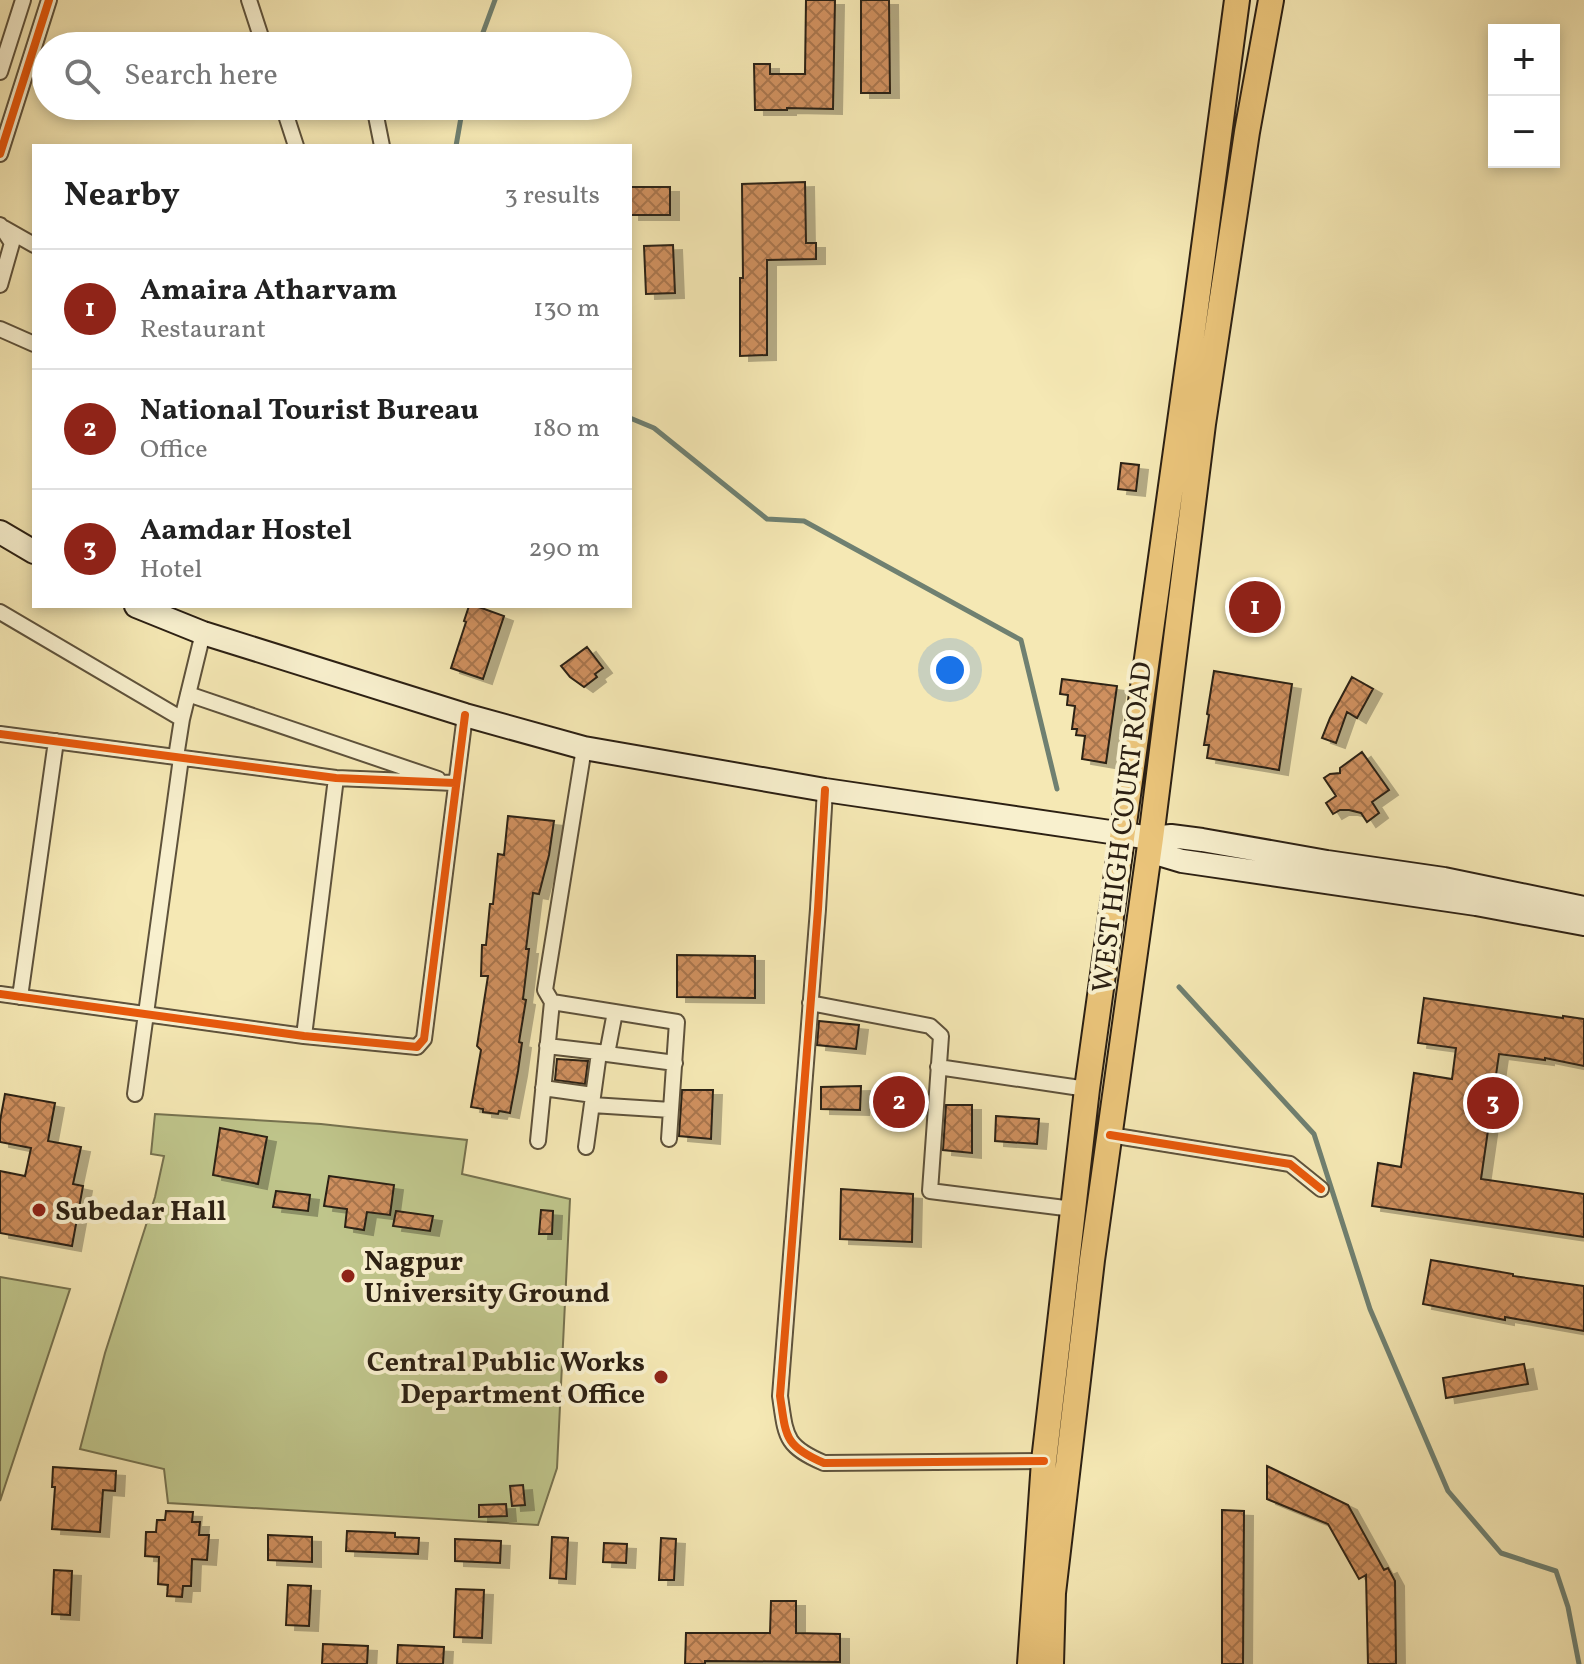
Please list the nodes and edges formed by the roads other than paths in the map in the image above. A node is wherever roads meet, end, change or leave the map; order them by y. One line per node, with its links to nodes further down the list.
1 (23, 0): 9 (street)
2 (49, 0): 6 (street)
3 (249, 0): 7 (street)
4 (1237, 0): 35 (main road, WEST HIGH COURT ROAD)
5 (1271, 0): 36 (main road, WEST HIGH COURT ROAD)
6 (39, 32)
7 (259, 32)
8 (32, 53): 14 (street)
9 (0, 72)
10 (288, 120): 12 (street)
11 (377, 120): 13 (street)
12 (295, 144)
13 (382, 144)
14 (0, 154)
15 (0, 225): 16 (street); 17 (street)
16 (32, 244)
17 (0, 285)
18 (0, 329): 19 (street)
19 (32, 343)
20 (0, 532): 21 (main road)
21 (32, 551)
22 (141, 608): 24 (main road)
23 (0, 612): 27 (street)
24 (203, 633): 25 (street); 26 (main road)
25 (188, 694): 27 (street); 33 (street)
26 (465, 715): 30 (main road); 33 (street)
27 (182, 719): 31 (street)
28 (0, 734): 29 (street)
29 (56, 741): 31 (street); 40 (street)
30 (584, 748): 34 (main road); 41 (street)
31 (178, 758): 32 (street); 44 (street)
32 (336, 778): 33 (street); 45 (street)
33 (450, 783): 45 (street)
34 (825, 790): 35 (main road); 42 (street)
35 (1122, 833): 36 (main road); 51 (main road, WEST HIGH COURT ROAD)
36 (1151, 838): 37 (main road); 38 (main road); 55 (main road, WEST HIGH COURT ROAD)
37 (1584, 908)
38 (1584, 924)
39 (0, 994): 40 (street)
40 (20, 997): 44 (street)
41 (552, 1002): 43 (street); 46 (street)
42 (810, 1003): 49 (street); 61 (street)
43 (615, 1012): 47 (street); 48 (street)
44 (147, 1014): 45 (street); 52 (street)
45 (304, 1036)
46 (547, 1046): 47 (street); 50 (street)
47 (603, 1053): 48 (street); 53 (street)
48 (675, 1063): 54 (street)
49 (938, 1067): 51 (street); 60 (street)
50 (543, 1088): 53 (street); 57 (street)
51 (1087, 1089): 60 (main road, WEST HIGH COURT ROAD)
52 (135, 1094)
53 (593, 1100): 54 (street); 58 (street)
54 (671, 1110): 56 (street)
55 (1110, 1135): 59 (street); 63 (main road, WEST HIGH COURT ROAD)
56 (669, 1139)
57 (538, 1141)
58 (586, 1147)
59 (1321, 1189)
60 (1073, 1209): 61 (main road, WEST HIGH COURT ROAD)
61 (1044, 1461): 62 (main road, WEST HIGH COURT ROAD)
62 (1030, 1664)
63 (1051, 1664)

